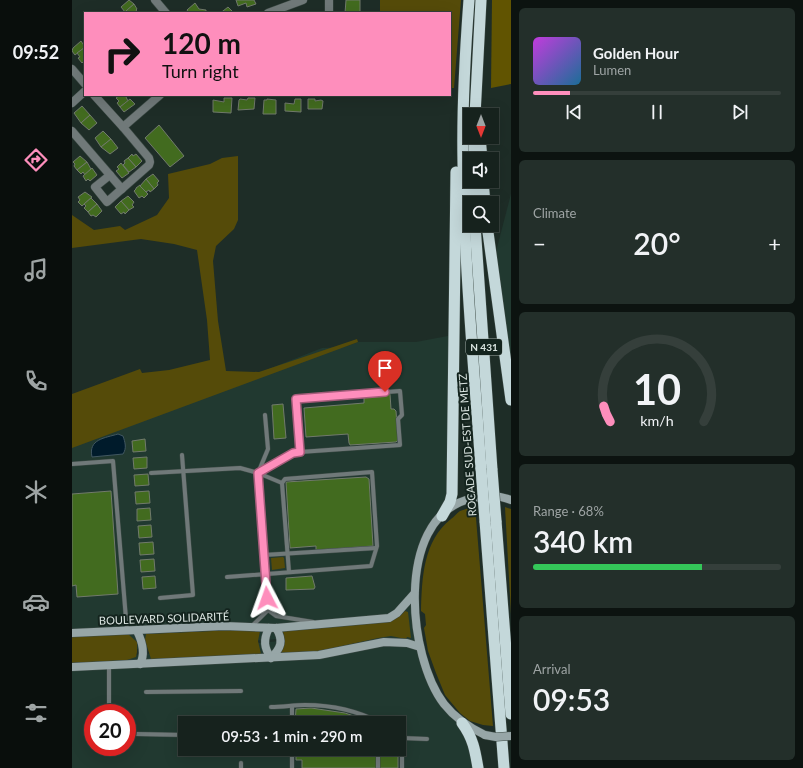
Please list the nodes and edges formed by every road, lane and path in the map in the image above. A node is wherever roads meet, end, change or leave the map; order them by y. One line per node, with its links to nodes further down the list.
1 (155, 0): 6 (street)
2 (303, 0): 7 (street)
3 (330, 0): 8 (street)
4 (469, 0): 9 (highway, ROCADE SUD-EST DE METZ / N 431)
5 (481, 0): 11 (highway)
6 (165, 12)
7 (271, 12)
8 (329, 12)
9 (464, 56): 30 (highway, ROCADE SUD-EST DE METZ / N 431); 36 (highway)
10 (72, 69): 12 (street)
11 (476, 73): 17 (highway); 18 (highway)
12 (84, 83)
13 (84, 92): 16 (street)
14 (95, 96): 19 (street)
15 (159, 96): 19 (street)
16 (72, 102)
17 (475, 108)
18 (478, 108)
19 (123, 127): 22 (street)
20 (72, 131): 21 (street)
21 (110, 175): 22 (street); 22 (street)
22 (122, 189)
23 (475, 232): 30 (highway, ROCADE SUD-EST DE METZ / N 431)
24 (488, 232): 25 (highway)
25 (511, 400)
26 (265, 415): 33 (lane)
27 (300, 452): 27 (lane); 33 (lane)
28 (182, 455): 31 (lane)
29 (72, 464): 50 (lane)
30 (487, 470): 37 (highway, ROCADE SUD-EST DE METZ / N 431, bridge)
31 (183, 471): 32 (lane); 33 (lane); 45 (lane)
32 (151, 473)
33 (258, 473): 34 (lane); 40 (lane)
34 (282, 483): 38 (lane); 39 (lane)
35 (511, 500): 36 (main road)
36 (442, 516): 44 (main road)
37 (491, 521): 63 (highway, ROCADE SUD-EST DE METZ / N 431); 81 (highway, ROCADE SUD-EST DE METZ / N 431)
38 (376, 548): 39 (lane); 41 (lane)
39 (287, 553): 40 (lane); 41 (lane)
40 (264, 555): 42 (lane)
41 (289, 572): 42 (lane)
42 (266, 574): 43 (lane); 46 (lane)
43 (227, 577)
44 (414, 594): 47 (main road, BOULEVARD SOLIDARITÉ); 53 (main road)
45 (160, 598)
46 (268, 610): 47 (lane); 48 (lane)
47 (326, 624): 49 (main road, BOULEVARD SOLIDARITÉ)
48 (251, 627): 49 (main road, BOULEVARD SOLIDARITÉ); 51 (main road, BOULEVARD SOLIDARITÉ)
49 (272, 628): 54 (main road); 54 (main road)
50 (127, 631): 51 (main road, BOULEVARD SOLIDARITÉ); 52 (main road, BOULEVARD SOLIDARITÉ)
51 (137, 631): 55 (main road)
52 (72, 633)
53 (420, 647): 54 (main road); 66 (main road)
54 (272, 658): 55 (main road)
55 (140, 664): 56 (main road)
56 (109, 666): 57 (main road); 60 (lane)
57 (72, 667)
58 (241, 691): 59 (lane)
59 (146, 692)
60 (109, 704)
61 (292, 706): 62 (lane); 64 (lane); 65 (lane)
62 (271, 707)
63 (511, 714)
64 (292, 716)
65 (362, 716)
66 (462, 723): 69 (main road, bridge); 80 (highway)
67 (136, 734): 68 (lane)
68 (178, 735)
69 (511, 736)
70 (406, 738): 71 (lane)
71 (427, 738)
72 (292, 756): 77 (lane)
73 (378, 756): 78 (lane)
74 (402, 756): 79 (lane)
75 (241, 763): 76 (lane)
76 (241, 768)
77 (292, 768)
78 (378, 768)
79 (402, 768)
80 (478, 768)
81 (504, 768)

